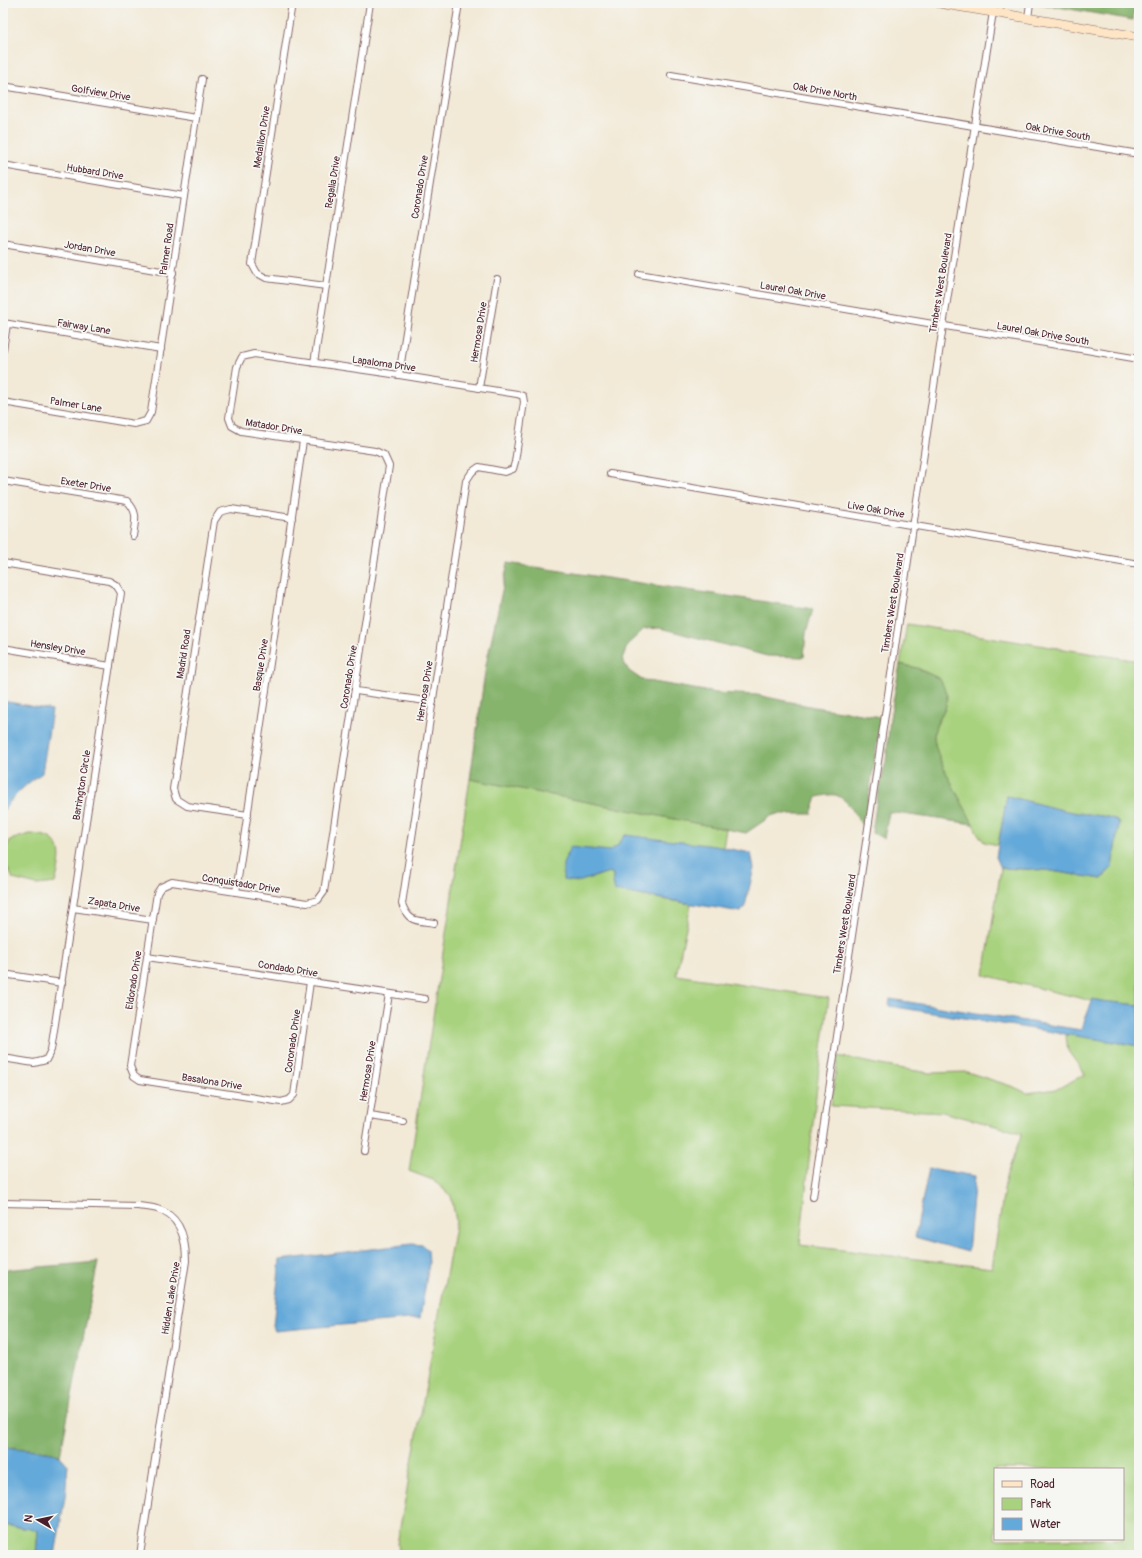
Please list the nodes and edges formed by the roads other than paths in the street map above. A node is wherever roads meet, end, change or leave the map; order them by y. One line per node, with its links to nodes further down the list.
1 (292, 3): 21 (street, Medallion Drive)
2 (370, 3): 21 (street, Regalia Drive)
3 (458, 3): 29 (street, Coronado Drive)
4 (939, 3): 6 (main road)
5 (1030, 3): 7 (street)
6 (993, 12): 7 (main road); 13 (street, Timbers West Boulevard)
7 (1028, 18): 8 (main road)
8 (1139, 37)
9 (672, 75): 13 (street, Oak Drive North)
10 (202, 79): 12 (street, Palmer Road)
11 (3, 86): 12 (street, Golfview Drive)
12 (196, 118): 16 (street, Palmer Road)
13 (974, 126): 14 (street, Oak Drive South); 23 (street, Timbers West Boulevard)
14 (1139, 154)
15 (3, 166): 16 (street, Hubbard Drive)
16 (184, 196): 18 (street, Palmer Road)
17 (3, 244): 18 (street, Jordan Drive)
18 (173, 273): 24 (street, Palmer Road)
19 (639, 274): 23 (street, Laurel Oak Drive)
20 (497, 279): 30 (street, Hermosa Drive)
21 (326, 286): 28 (street, Regalia Drive)
22 (5, 323): 24 (street, Fairway Lane); 25 (street)
23 (943, 326): 27 (street, Laurel Oak Drive South); 39 (street, Timbers West Boulevard)
24 (161, 349): 32 (street, Palmer Road)
25 (3, 350)
26 (242, 357): 28 (street, Lapaloma Drive); 33 (street, Matador Drive)
27 (1139, 359)
28 (314, 363): 29 (street, Lapaloma Drive)
29 (399, 375): 30 (street, Lapaloma Drive)
30 (480, 388): 35 (street, Lapaloma Drive)
31 (3, 402): 32 (street, Palmer Lane)
32 (146, 421)
33 (303, 441): 34 (street, Matador Drive); 38 (street, Basque Drive)
34 (384, 455): 45 (street, Coronado Drive)
35 (472, 472): 46 (street, Hermosa Drive)
36 (610, 474): 39 (street, Live Oak Drive)
37 (3, 481): 40 (street, Exeter Drive)
38 (292, 518): 47 (street, Basque Drive); 47 (street, Madrid Road)
39 (914, 526): 42 (street, Live Oak Drive); 66 (street, Timbers West Boulevard)
40 (133, 536)
41 (3, 563): 44 (street, Barrington Circle)
42 (1139, 564)
43 (3, 648): 44 (street, Hensley Drive)
44 (110, 666): 51 (street, Barrington Circle)
45 (356, 691): 46 (street); 50 (street, Coronado Drive)
46 (433, 702): 53 (street, Hermosa Drive)
47 (248, 815): 49 (street, Basque Drive)
48 (161, 887): 49 (street, Conquistador Drive); 52 (street, Eldorado Drive)
49 (236, 892): 50 (street, Conquistador Drive)
50 (318, 900)
51 (73, 908): 52 (street, Zapata Drive); 57 (street, Barrington Circle)
52 (153, 920): 54 (street, Eldorado Drive)
53 (434, 923)
54 (147, 957): 56 (street, Condado Drive); 61 (street, Eldorado Drive)
55 (3, 974): 57 (street)
56 (310, 982): 58 (street, Condado Drive); 62 (street, Coronado Drive)
57 (62, 983): 60 (street, Barrington Circle)
58 (389, 994): 59 (street, Condado Drive); 63 (street, Hermosa Drive)
59 (426, 999)
60 (3, 1058)
61 (134, 1076): 62 (street, Basalona Drive)
62 (289, 1100)
63 (370, 1116): 64 (street); 65 (street, Hermosa Drive)
64 (403, 1120)
65 (364, 1151)
66 (813, 1197)
67 (3, 1203): 68 (street, Hidden Lake Drive)
68 (140, 1555)

